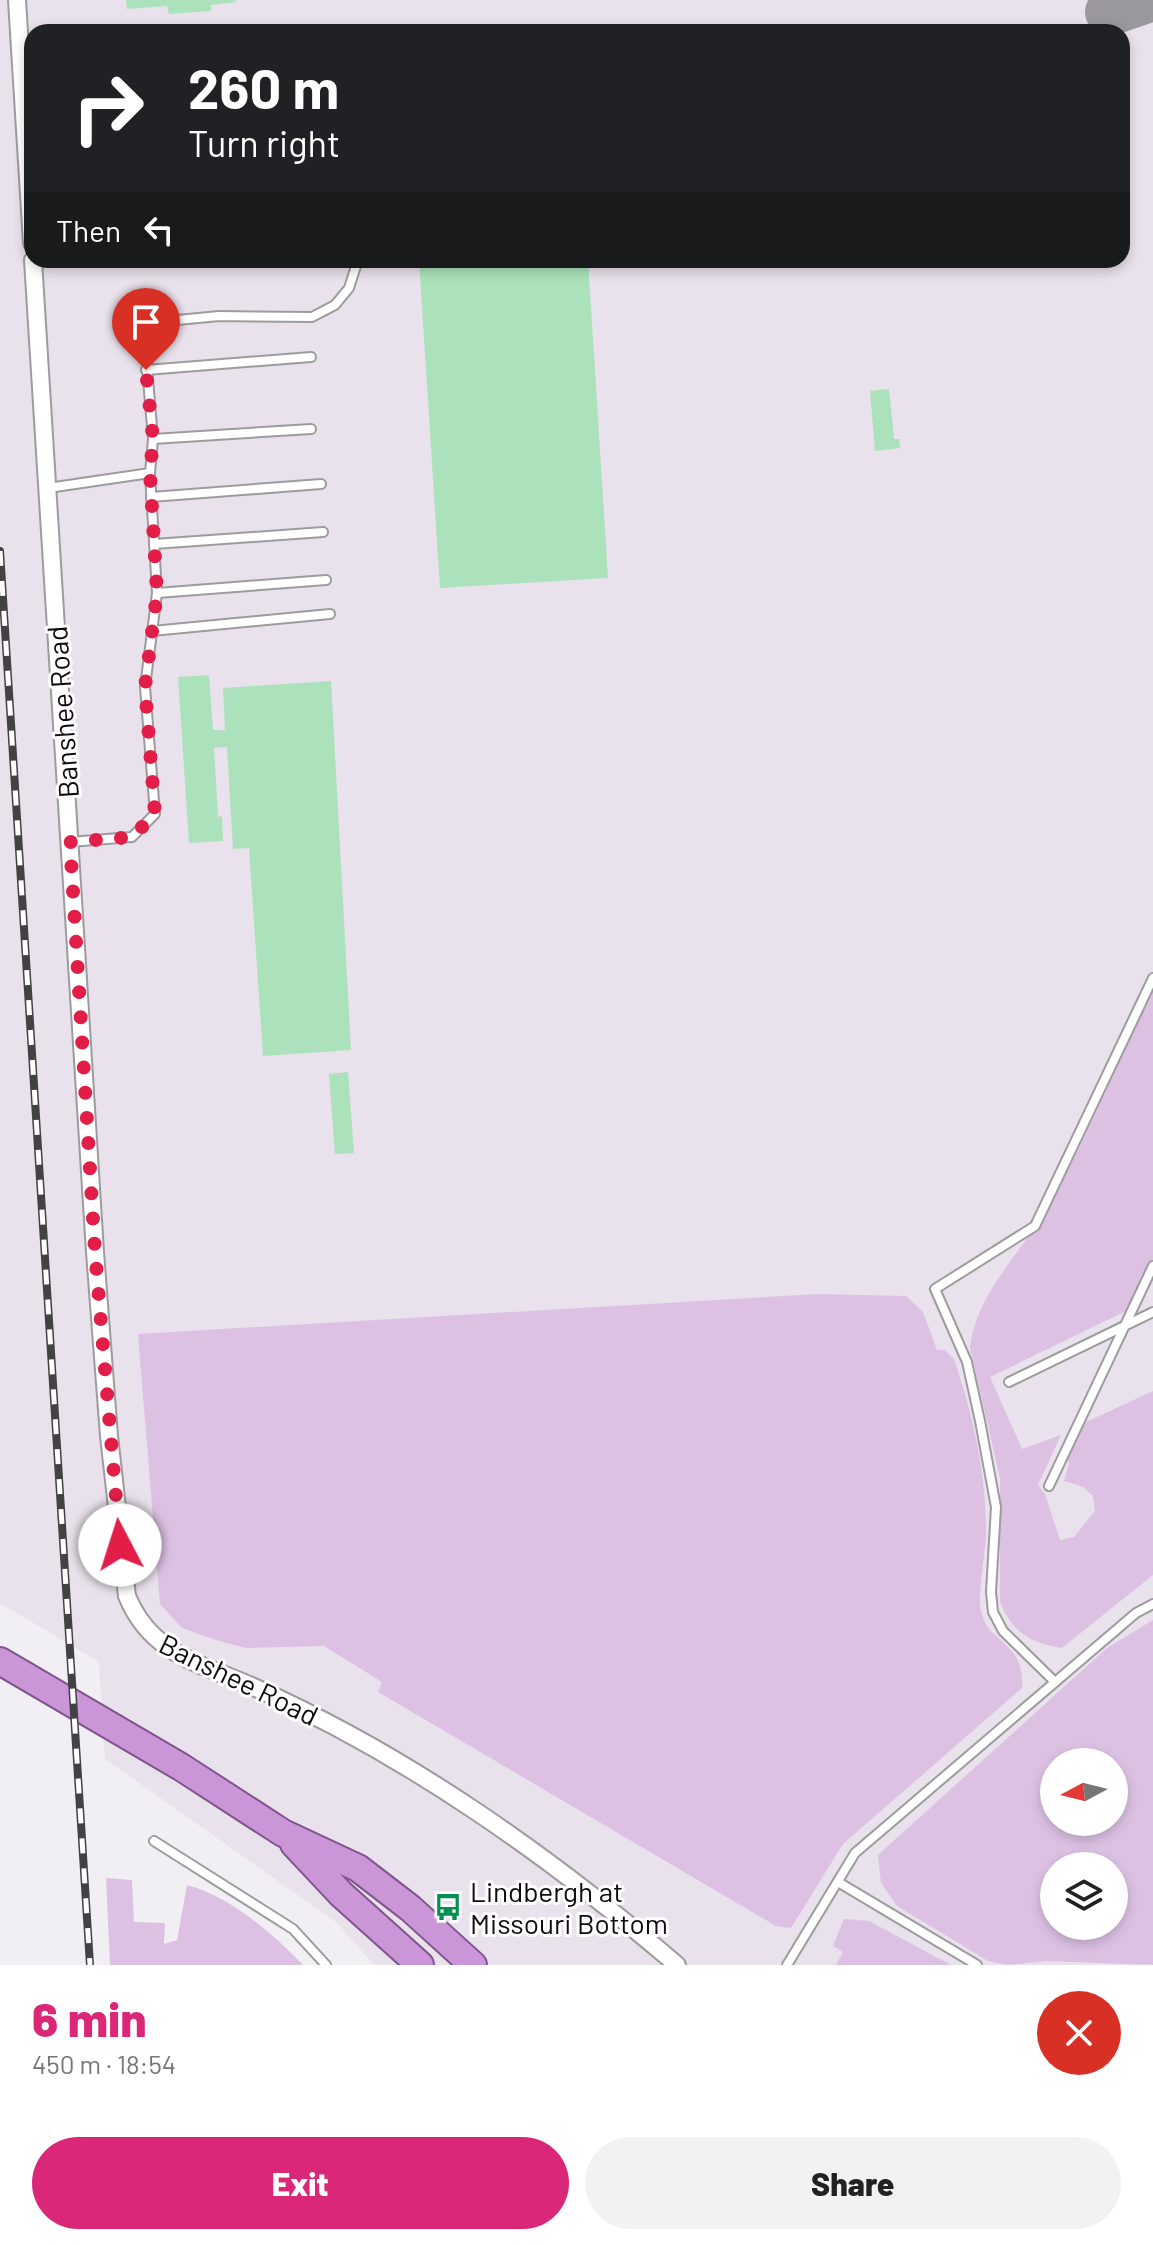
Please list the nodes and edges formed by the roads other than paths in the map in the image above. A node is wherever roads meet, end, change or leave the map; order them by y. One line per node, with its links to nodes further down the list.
1 (17, 0): 2 (street)
2 (24, 113)
3 (33, 268): 11 (street, Banshee Road)
4 (355, 268): 6 (lane)
5 (311, 357): 6 (lane)
6 (146, 370): 8 (lane)
7 (311, 429): 8 (lane)
8 (153, 439): 9 (lane)
9 (150, 473): 11 (lane); 12 (lane)
10 (321, 484): 12 (lane)
11 (47, 488): 19 (street, Banshee Road)
12 (151, 497): 14 (lane)
13 (323, 532): 14 (lane)
14 (154, 544): 16 (lane)
15 (326, 580): 16 (lane)
16 (157, 593): 18 (lane)
17 (330, 614): 18 (lane)
18 (152, 631): 19 (lane)
19 (70, 842): 35 (street, Banshee Road)
20 (1153, 978): 28 (lane)
21 (1153, 1266): 23 (lane)
22 (1153, 1312): 23 (lane)
23 (1125, 1325): 24 (lane); 25 (lane)
24 (1009, 1382)
25 (1049, 1486)
26 (1153, 1604): 28 (lane)
27 (0, 1661): 29 (highway)
28 (1055, 1682): 31 (lane)
29 (283, 1833): 33 (highway); 34 (highway)
30 (154, 1841): 32 (lane)
31 (838, 1882): 36 (lane); 37 (lane)
32 (326, 1965)
33 (420, 1965)
34 (473, 1965)
35 (677, 1965)
36 (787, 1965)
37 (977, 1965)

